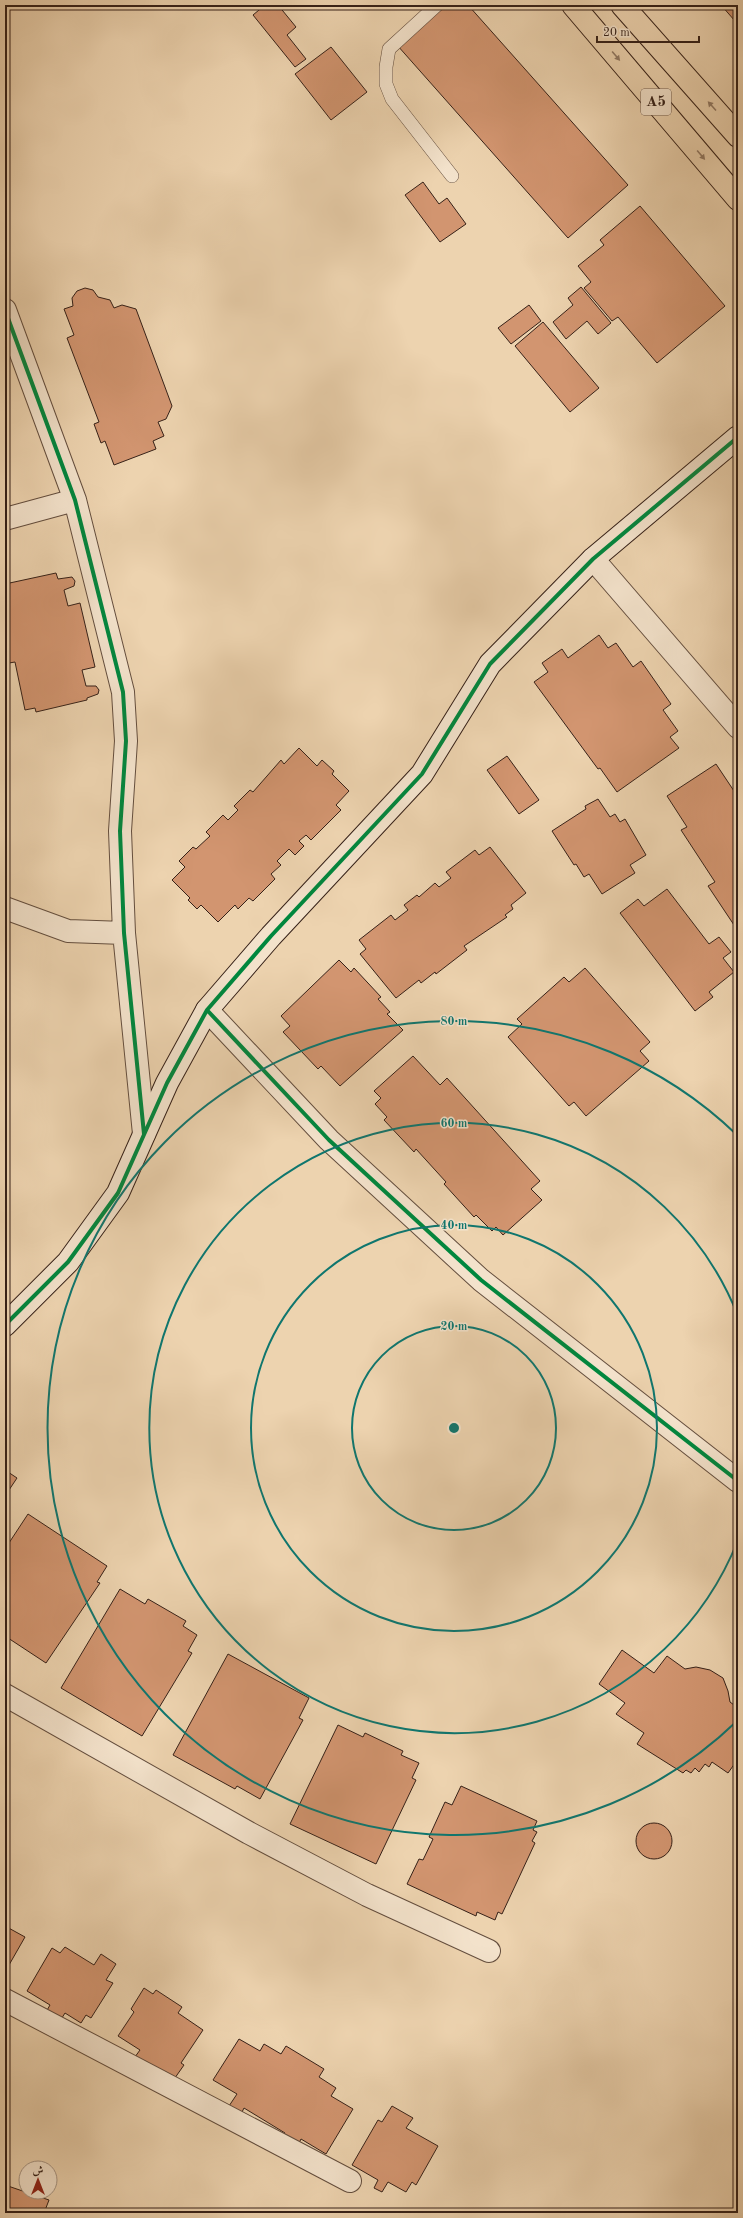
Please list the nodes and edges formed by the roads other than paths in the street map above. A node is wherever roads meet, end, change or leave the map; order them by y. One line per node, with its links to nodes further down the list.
1 (436, 5): 5 (lane)
2 (573, 5): 6 (highway, A5, one-way to 6)
3 (622, 5): 4 (highway, A5, one-way to 3)
4 (738, 136)
5 (452, 176)
6 (738, 199)
7 (5, 310): 9 (street)
8 (738, 437): 11 (street)
9 (75, 500): 10 (street); 14 (street)
10 (5, 519)
11 (593, 559): 12 (street); 15 (street)
12 (738, 727)
13 (5, 908): 14 (street)
14 (124, 933): 16 (street)
15 (207, 1010): 16 (street); 18 (street)
16 (144, 1134): 17 (street)
17 (5, 1324)
18 (738, 1481)
19 (5, 1695): 20 (street)
20 (489, 1951)
21 (5, 2000): 22 (street)
22 (350, 2181)

